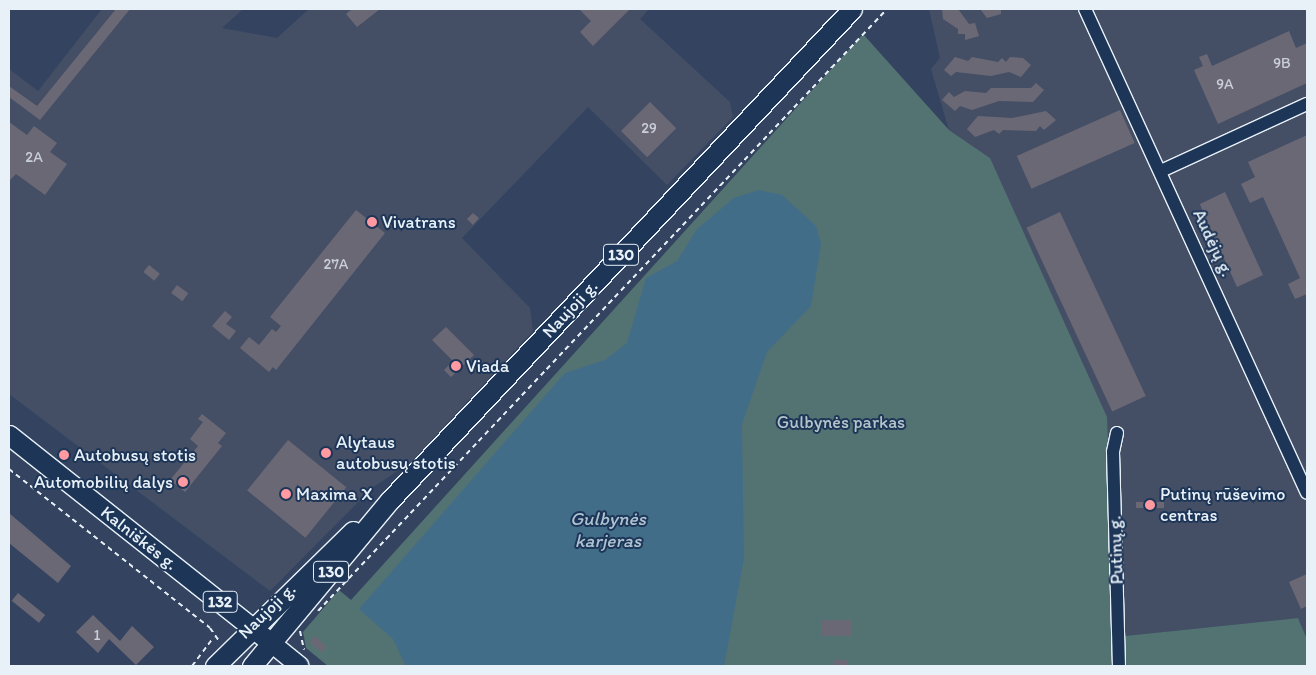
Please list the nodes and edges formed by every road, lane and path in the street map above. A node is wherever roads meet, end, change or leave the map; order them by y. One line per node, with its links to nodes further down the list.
1 (852, 9): 10 (main road, Naujoji g. / 130)
2 (887, 9): 11 (path)
3 (1085, 9): 5 (street, Audėjų g.)
4 (1307, 104): 5 (street)
5 (1161, 171): 9 (street, Audėjų g.)
6 (1117, 433): 20 (street, Putinų g.)
7 (9, 434): 13 (main road, Kalniškės g. / 132)
8 (9, 469): 15 (path)
9 (1307, 493)
10 (390, 500): 13 (main road, Naujoji g.); 14 (main road, Naujoji g. / 130)
11 (312, 617)
12 (306, 624): 16 (path)
13 (251, 627): 14 (main road, Kalniškės g. / 132); 15 (main road, Naujoji g.)
14 (270, 642): 16 (main road); 19 (main road, Naujoji g. / 130)
15 (221, 643): 17 (path); 18 (main road, Naujoji g.)
16 (298, 664)
17 (192, 666)
18 (215, 666)
19 (252, 666)
20 (1119, 666)

